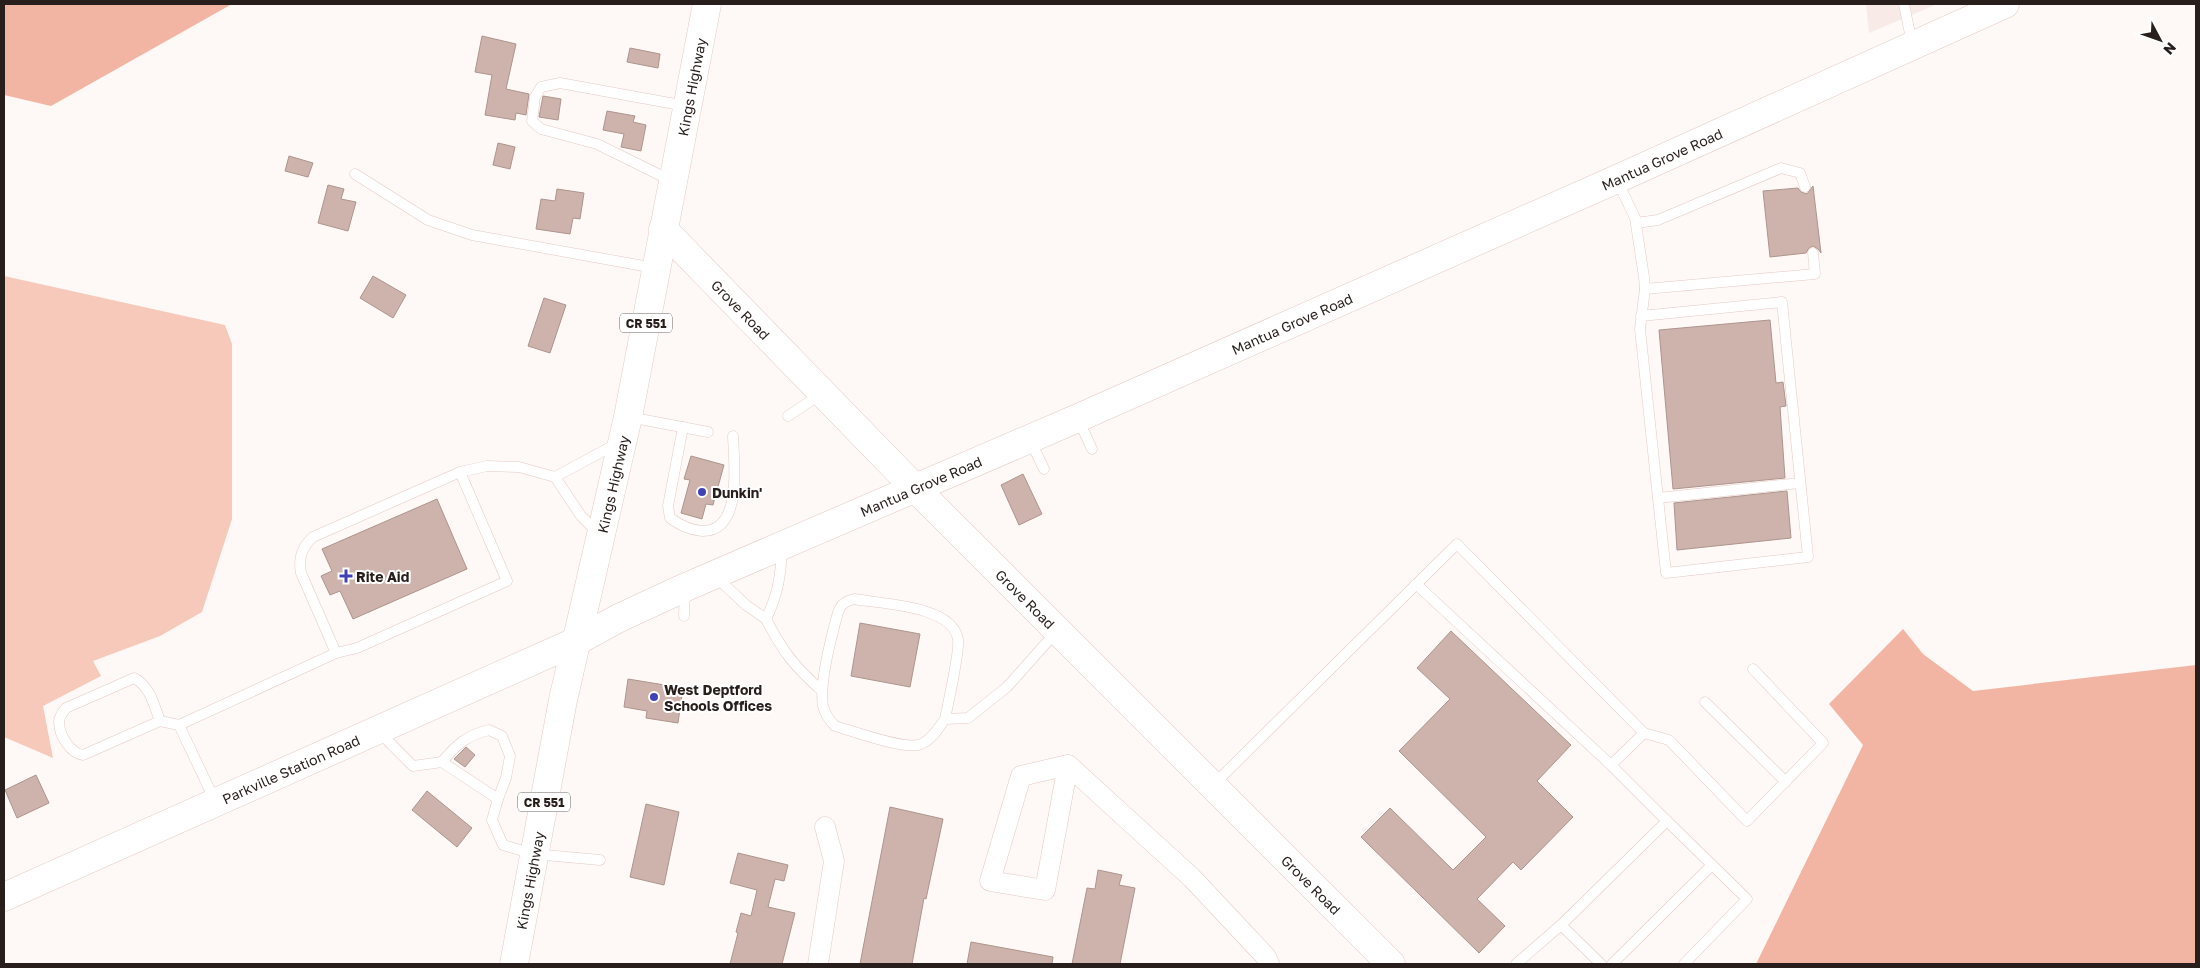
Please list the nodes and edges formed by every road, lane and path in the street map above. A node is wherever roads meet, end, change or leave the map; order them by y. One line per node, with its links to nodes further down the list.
1 (707, 4): 5 (main road, Kings Highway / CR 551)
2 (1904, 4): 4 (lane)
3 (2005, 4): 4 (main road, Mantua Grove Road)
4 (1912, 46): 7 (main road, Mantua Grove Road)
5 (687, 106): 8 (main road, Kings Highway / CR 551); 8 (lane)
6 (355, 174): 13 (lane)
7 (1617, 180): 10 (lane); 18 (main road, Mantua Grove Road)
8 (673, 182): 11 (main road, Kings Highway / CR 551)
9 (1805, 187): 10 (lane)
10 (1636, 223): 14 (lane)
11 (664, 229): 13 (main road, Kings Highway / CR 551); 16 (main road, Grove Road)
12 (1813, 253): 14 (lane)
13 (656, 269): 20 (main road, Kings Highway / CR 551)
14 (1645, 289): 15 (lane)
15 (1641, 316): 28 (lane); 30 (lane)
16 (823, 392): 17 (lane); 29 (main road, Grove Road)
17 (788, 416)
18 (1078, 418): 23 (main road, Mantua Grove Road); 24 (lane)
19 (683, 427): 20 (lane); 21 (lane); 22 (lane)
20 (626, 428): 27 (lane); 31 (main road, Kings Highway / CR 551)
21 (708, 432)
22 (733, 436)
23 (1029, 438): 25 (lane); 29 (main road, Mantua Grove Road)
24 (1092, 449)
25 (1044, 469)
26 (460, 472): 27 (lane); 40 (lane); 40 (lane)
27 (555, 477): 31 (lane)
28 (1800, 483): 30 (lane); 30 (lane)
29 (915, 488): 32 (main road, Mantua Grove Road); 38 (main road, Grove Road)
30 (1658, 498)
31 (600, 536): 39 (main road, Kings Highway / CR 551)
32 (782, 546): 33 (main road, Mantua Grove Road); 37 (lane)
33 (714, 575): 35 (main road, Mantua Grove Road); 37 (lane)
34 (1416, 584): 48 (lane); 51 (lane); 53 (lane)
35 (686, 587): 36 (lane); 39 (main road, Mantua Grove Road)
36 (684, 616)
37 (766, 618): 42 (lane)
38 (1057, 631): 44 (lane); 53 (main road, Grove Road)
39 (577, 640): 47 (main road, Parkville Station Road); 58 (main road, Kings Highway / CR 551)
40 (336, 653): 46 (lane)
41 (1753, 669): 52 (lane)
42 (822, 691): 44 (lane); 44 (lane)
43 (1705, 702): 52 (lane)
44 (945, 719)
45 (160, 721): 45 (lane); 46 (lane)
46 (179, 725): 55 (lane)
47 (376, 729): 49 (lane); 55 (main road, Parkville Station Road)
48 (1644, 733): 51 (lane); 52 (lane)
49 (442, 762): 54 (lane); 54 (lane)
50 (1068, 765): 50 (street); 65 (street)
51 (1611, 765): 56 (lane)
52 (1786, 782)
53 (1212, 786): 66 (main road, Grove Road)
54 (498, 798): 58 (lane)
55 (215, 801): 61 (main road, Parkville Station Road)
56 (1667, 821): 60 (lane); 62 (lane)
57 (825, 827): 64 (street)
58 (534, 854): 59 (lane); 63 (main road, Kings Highway / CR 551)
59 (600, 860)
60 (1712, 865): 69 (lane); 70 (lane)
61 (4, 897)
62 (1561, 925): 67 (lane); 68 (lane)
63 (514, 964)
64 (818, 964)
65 (1269, 964)
66 (1391, 964)
67 (1516, 964)
68 (1601, 964)
69 (1612, 964)
70 (1684, 964)

